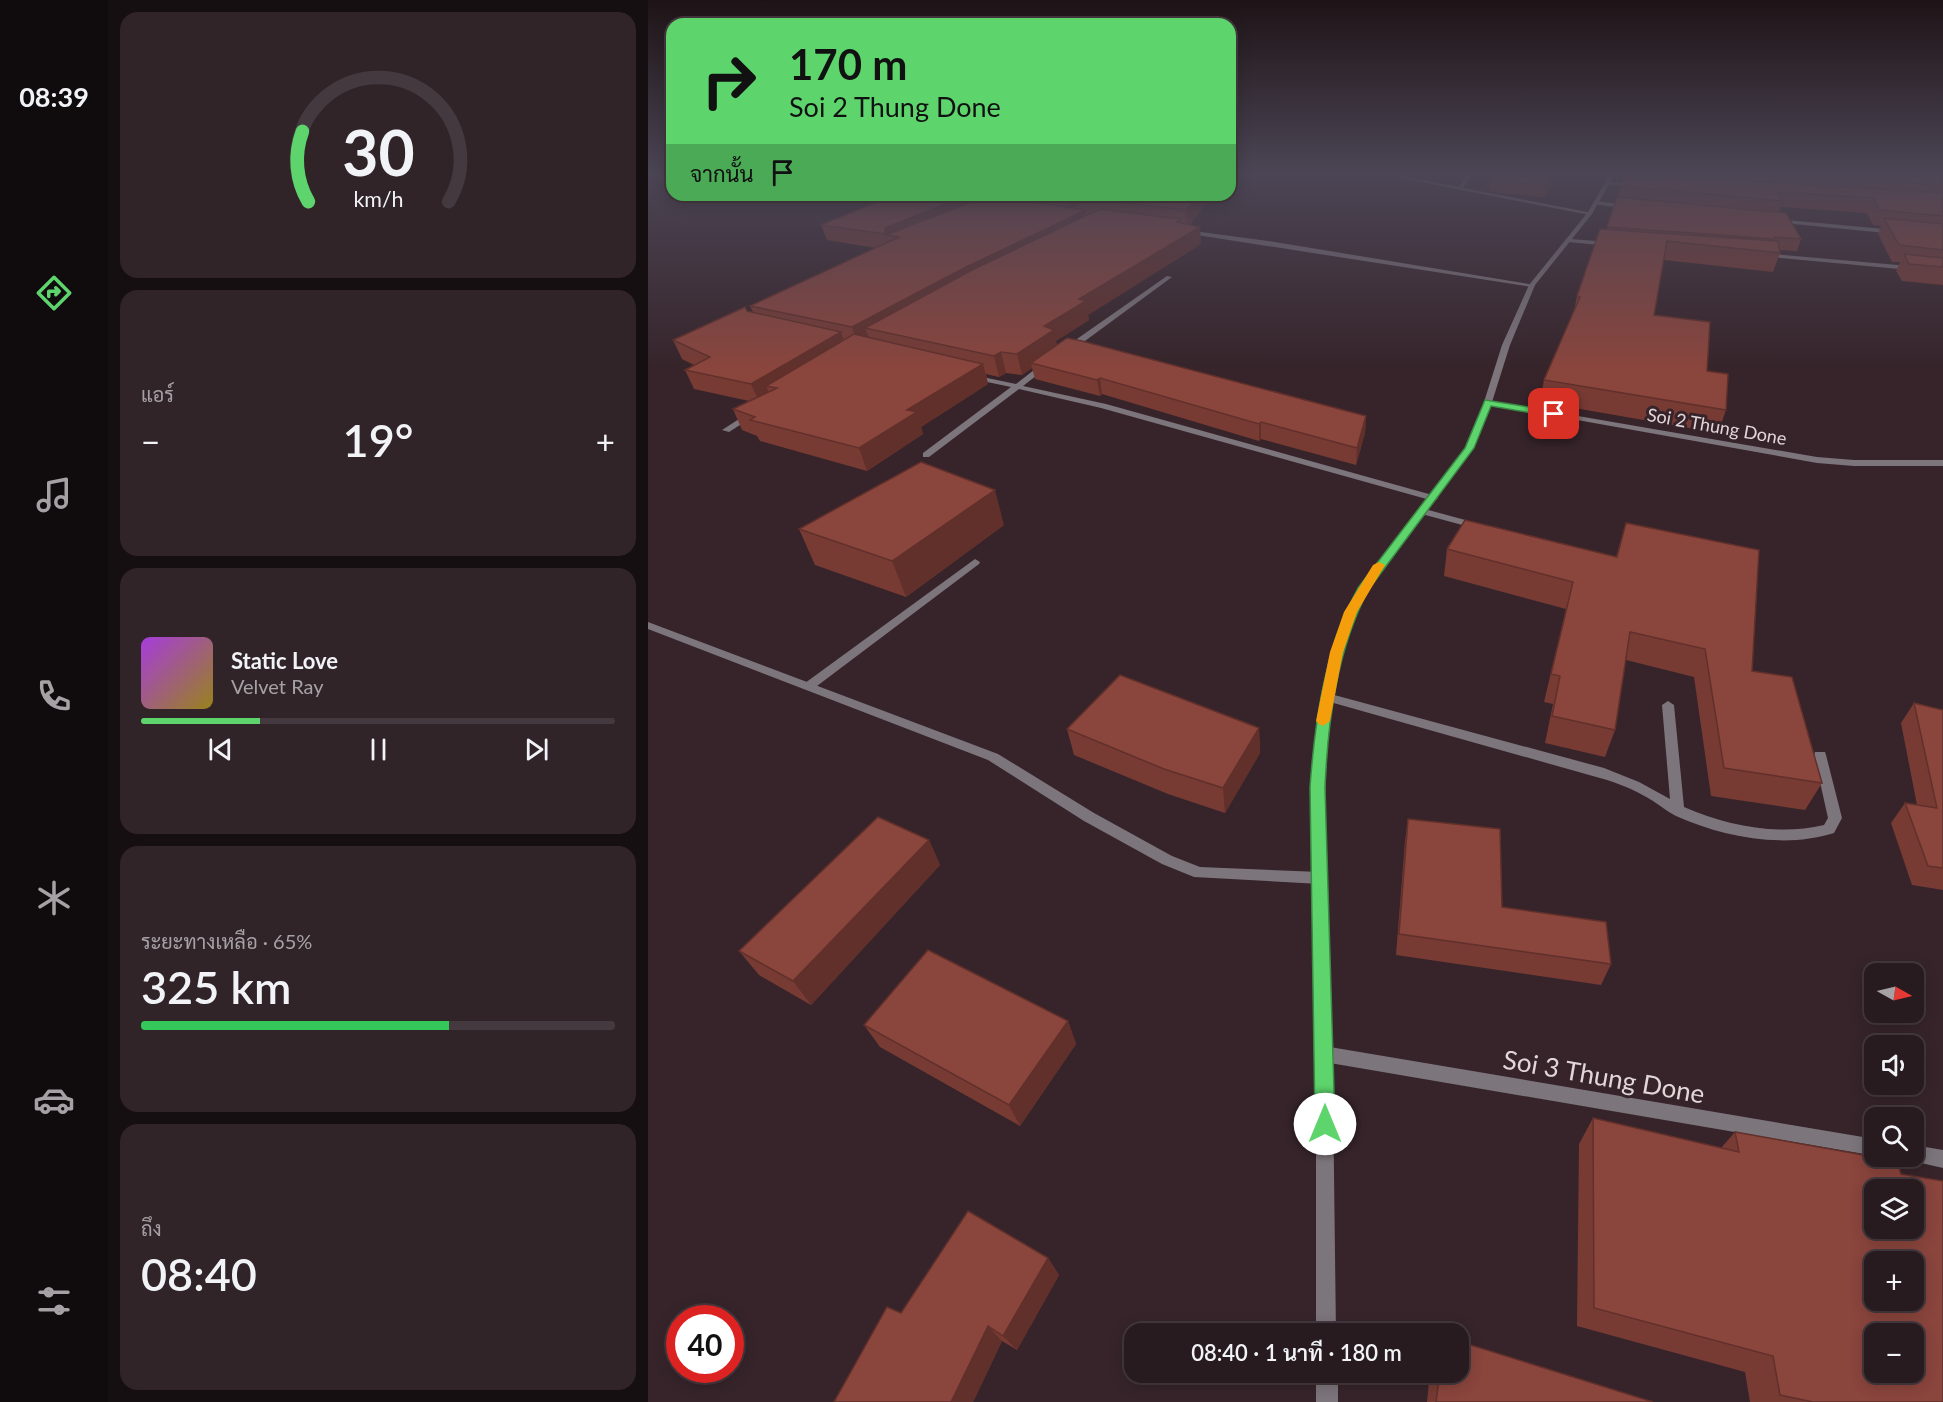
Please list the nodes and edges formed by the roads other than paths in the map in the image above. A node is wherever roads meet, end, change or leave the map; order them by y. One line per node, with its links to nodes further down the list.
1 (1224, 237): 8 (street)
2 (1572, 237): 3 (street)
3 (1570, 241): 4 (street); 8 (street)
4 (1616, 244)
5 (1755, 254): 6 (street)
6 (1943, 271)
7 (1169, 278): 9 (street)
8 (1532, 285): 13 (street)
9 (1064, 352)
10 (1054, 359): 12 (street)
11 (959, 374): 12 (street)
12 (1016, 386): 16 (street); 18 (street)
13 (1488, 402): 17 (street, Soi 2 Thung Done); 18 (street)
14 (756, 412): 15 (street)
15 (726, 430)
16 (926, 455)
17 (1943, 462)
18 (1433, 498): 19 (street)
19 (1421, 511): 20 (street); 24 (street)
20 (1490, 530)
21 (975, 562): 23 (street)
22 (648, 625): 23 (street)
23 (809, 686): 28 (street)
24 (1327, 697): 27 (street); 28 (street)
25 (1668, 705): 27 (street)
26 (1820, 755): 27 (street)
27 (1678, 811)
28 (1320, 878): 29 (street)
29 (1324, 1054): 30 (street, Soi 3 Thung Done); 33 (street)
30 (1864, 1146)
31 (1924, 1156): 32 (street)
32 (1943, 1159)
33 (1326, 1323)
34 (1327, 1383): 35 (street)
35 (1327, 1402)

